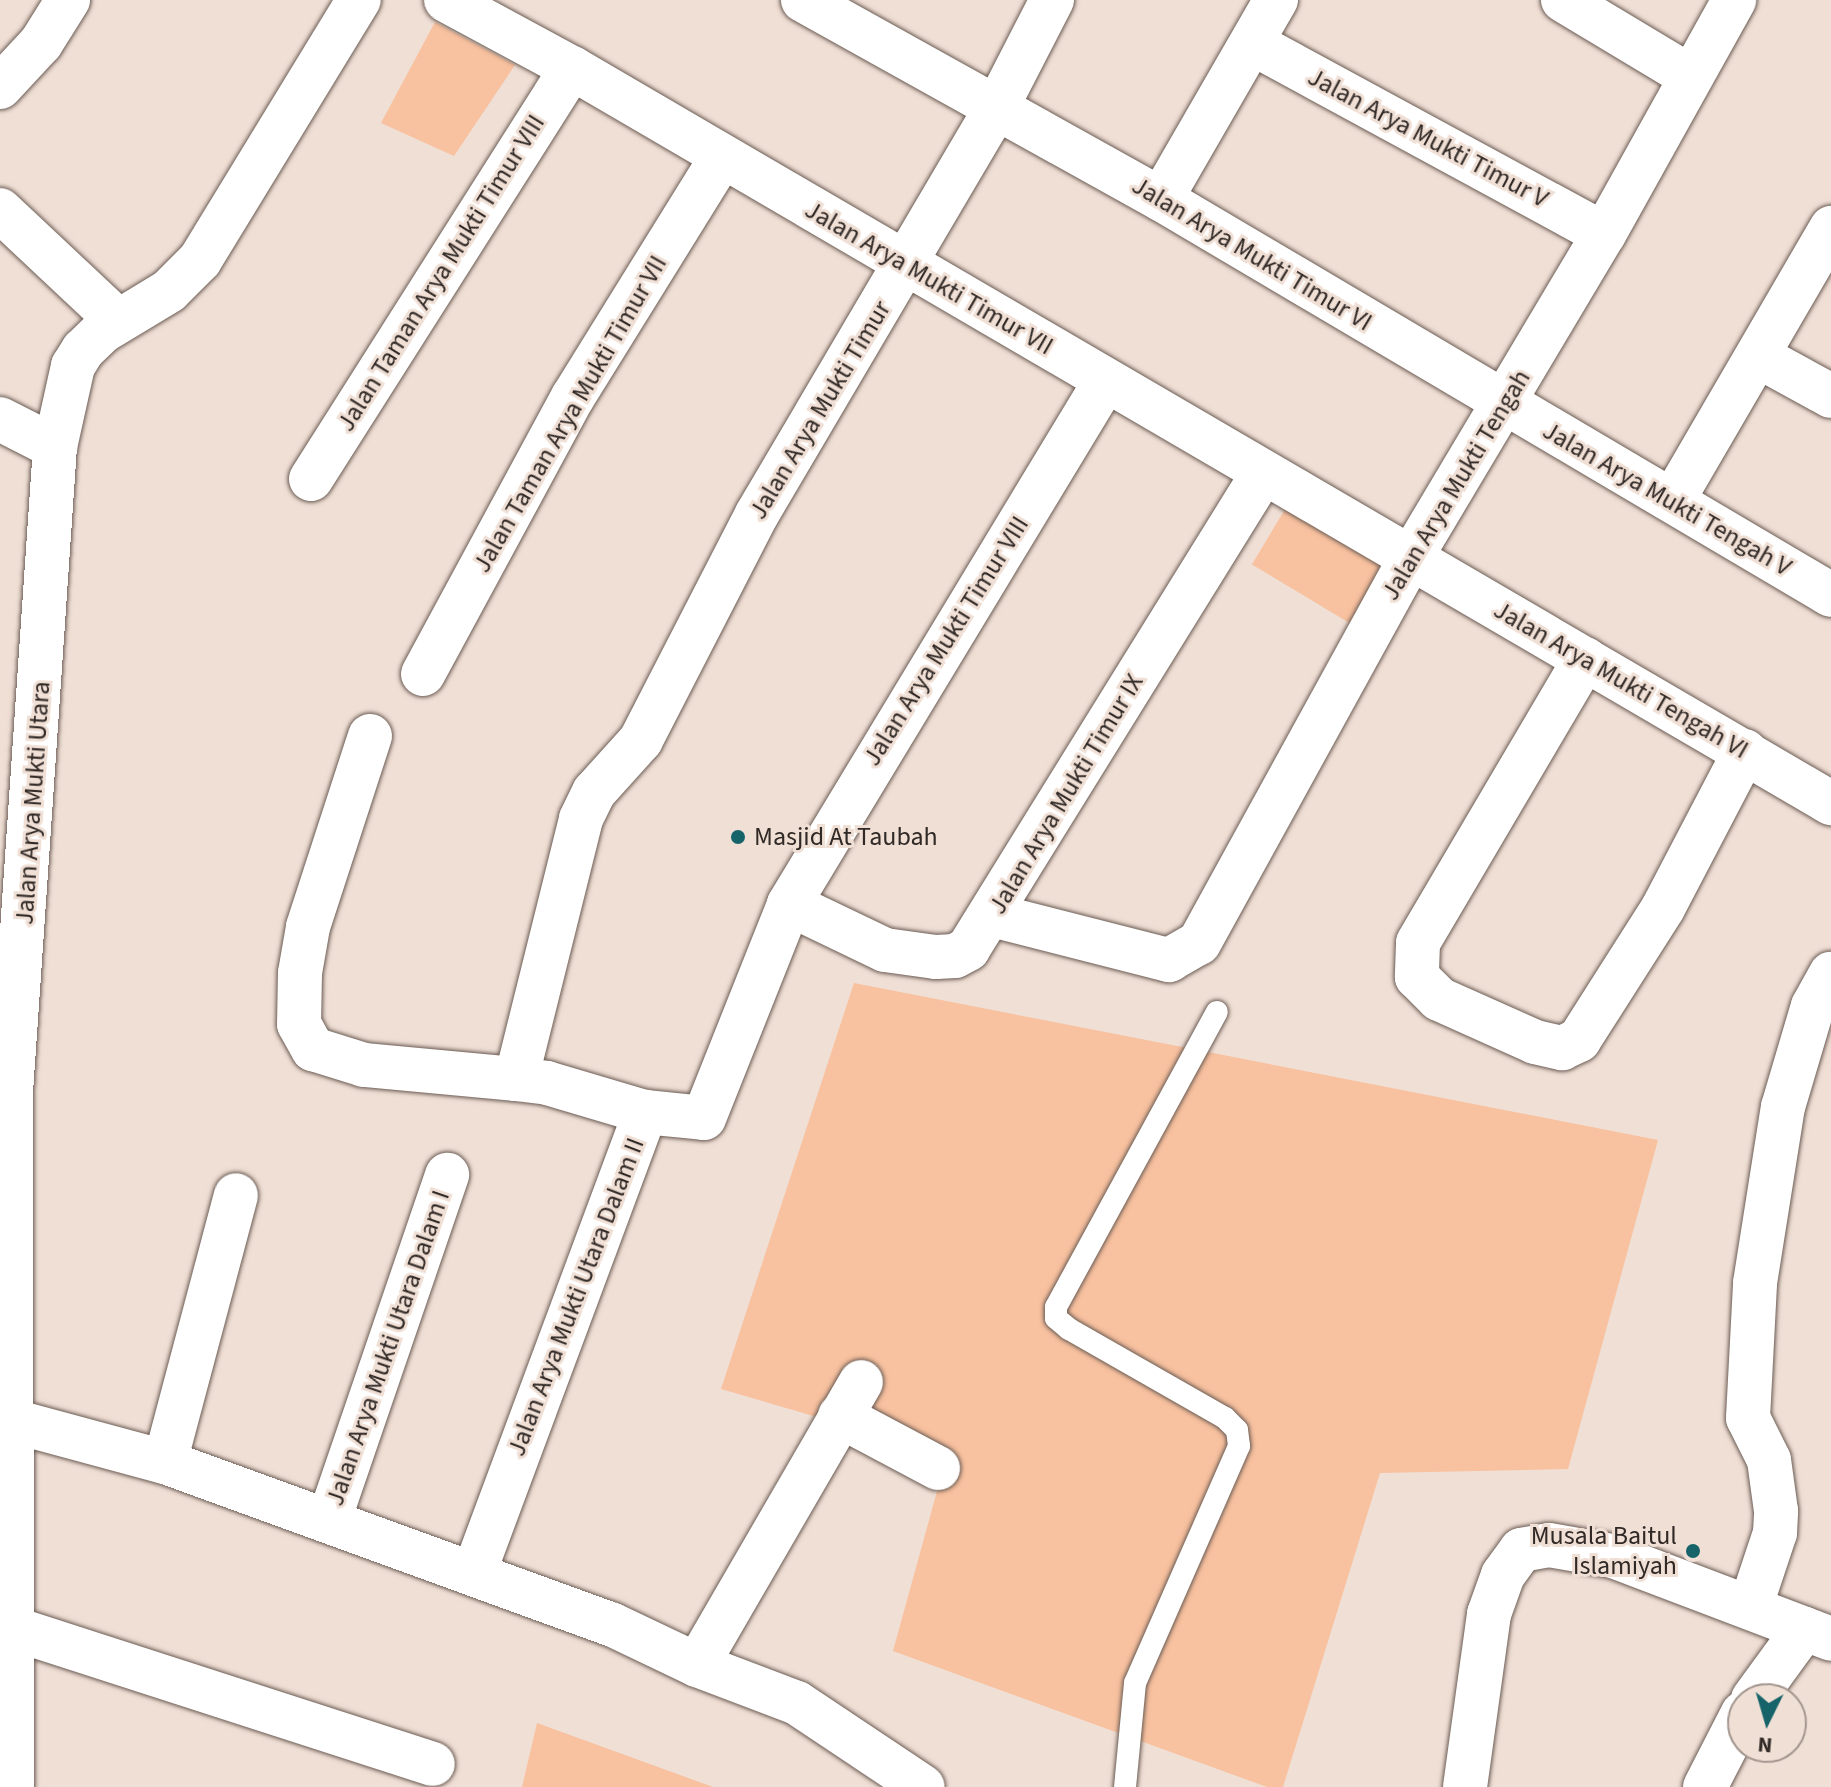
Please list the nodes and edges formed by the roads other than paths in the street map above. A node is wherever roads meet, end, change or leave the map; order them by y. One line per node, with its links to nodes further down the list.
1 (68, 0): 12 (street)
2 (359, 0): 20 (street, Jalan Arya Mukti Utara)
3 (446, 0): 10 (street, Jalan Arya Mukti Timur VII)
4 (803, 0): 13 (street, Jalan Arya Mukti Timur VI)
5 (1052, 0): 13 (street, Jalan Arya Mukti Timur)
6 (1276, 0): 9 (street)
7 (1563, 0): 11 (street)
8 (1734, 0): 11 (street, Jalan Arya Mukti Tengah)
9 (1252, 43): 15 (street); 18 (street, Jalan Arya Mukti Timur V)
10 (572, 68): 14 (street, Jalan Arya Mukti Timur VII); 28 (street, Jalan Taman Arya Mukti Timur VIII)
11 (1691, 77): 18 (street, Jalan Arya Mukti Tengah)
12 (0, 87)
13 (998, 105): 15 (street, Jalan Arya Mukti Timur VI); 19 (street, Jalan Arya Mukti Timur)
14 (722, 157): 19 (street, Jalan Arya Mukti Timur VII); 33 (street, Jalan Taman Arya Mukti Timur VII)
15 (1161, 199): 24 (street, Jalan Arya Mukti Timur VI)
16 (0, 210): 20 (street)
17 (1831, 228): 21 (street)
18 (1604, 234): 24 (street, Jalan Arya Mukti Tengah)
19 (905, 267): 22 (street, Jalan Arya Mukti Timur VII); 41 (street, Jalan Arya Mukti Timur)
20 (118, 321): 26 (street, Jalan Arya Mukti Utara)
21 (1758, 356): 23 (street); 29 (street)
22 (1106, 380): 27 (street, Jalan Arya Mukti Timur VII); 37 (street, Jalan Arya Mukti Timur VIII)
23 (1831, 396)
24 (1503, 405): 29 (street, Jalan Arya Mukti Tengah V); 30 (street, Jalan Arya Mukti Tengah)
25 (0, 419): 26 (street)
26 (55, 447): 42 (street, Jalan Arya Mukti Utara)
27 (1263, 473): 30 (street, Jalan Arya Mukti Timur VII); 38 (street, Jalan Arya Mukti Timur IX)
28 (311, 479)
29 (1673, 500): 31 (street, Jalan Arya Mukti Tengah V)
30 (1410, 559): 32 (street, Jalan Arya Mukti Tengah VI); 38 (street, Jalan Arya Mukti Tengah)
31 (1829, 588)
32 (1585, 659): 35 (street, Jalan Arya Mukti Tengah VI); 35 (street)
33 (423, 674)
34 (370, 736): 41 (street)
35 (1745, 751): 36 (street, Jalan Arya Mukti Tengah VI)
36 (1831, 803)
37 (789, 904): 38 (street, Jalan Arya Mukti Timur IX); 43 (street, Jalan Arya Mukti Utara Dalam II)
38 (992, 915)
39 (1831, 974): 51 (street)
40 (1217, 1012): 60 (lane)
41 (516, 1079): 43 (street)
42 (6, 1091): 46 (street, Jalan Arya Mukti Utara)
43 (645, 1112): 50 (street, Jalan Arya Mukti Utara Dalam II)
44 (447, 1175): 49 (street, Jalan Arya Mukti Utara Dalam I)
45 (236, 1195): 47 (street)
46 (9, 1420): 47 (street); 52 (street, Jalan Arya Mukti Utara)
47 (165, 1462): 49 (street)
48 (938, 1468): 54 (street)
49 (329, 1520): 50 (street)
50 (474, 1573): 54 (street)
51 (1751, 1605): 53 (street); 61 (street)
52 (15, 1629): 57 (street); 58 (street, Jalan Arya Mukti Utara)
53 (1817, 1634): 55 (street)
54 (697, 1665): 59 (street)
55 (1769, 1683)
56 (1727, 1744): 62 (street)
57 (433, 1764)
58 (12, 1787)
59 (923, 1787)
60 (1125, 1787)
61 (1465, 1787)
62 (1705, 1787)

